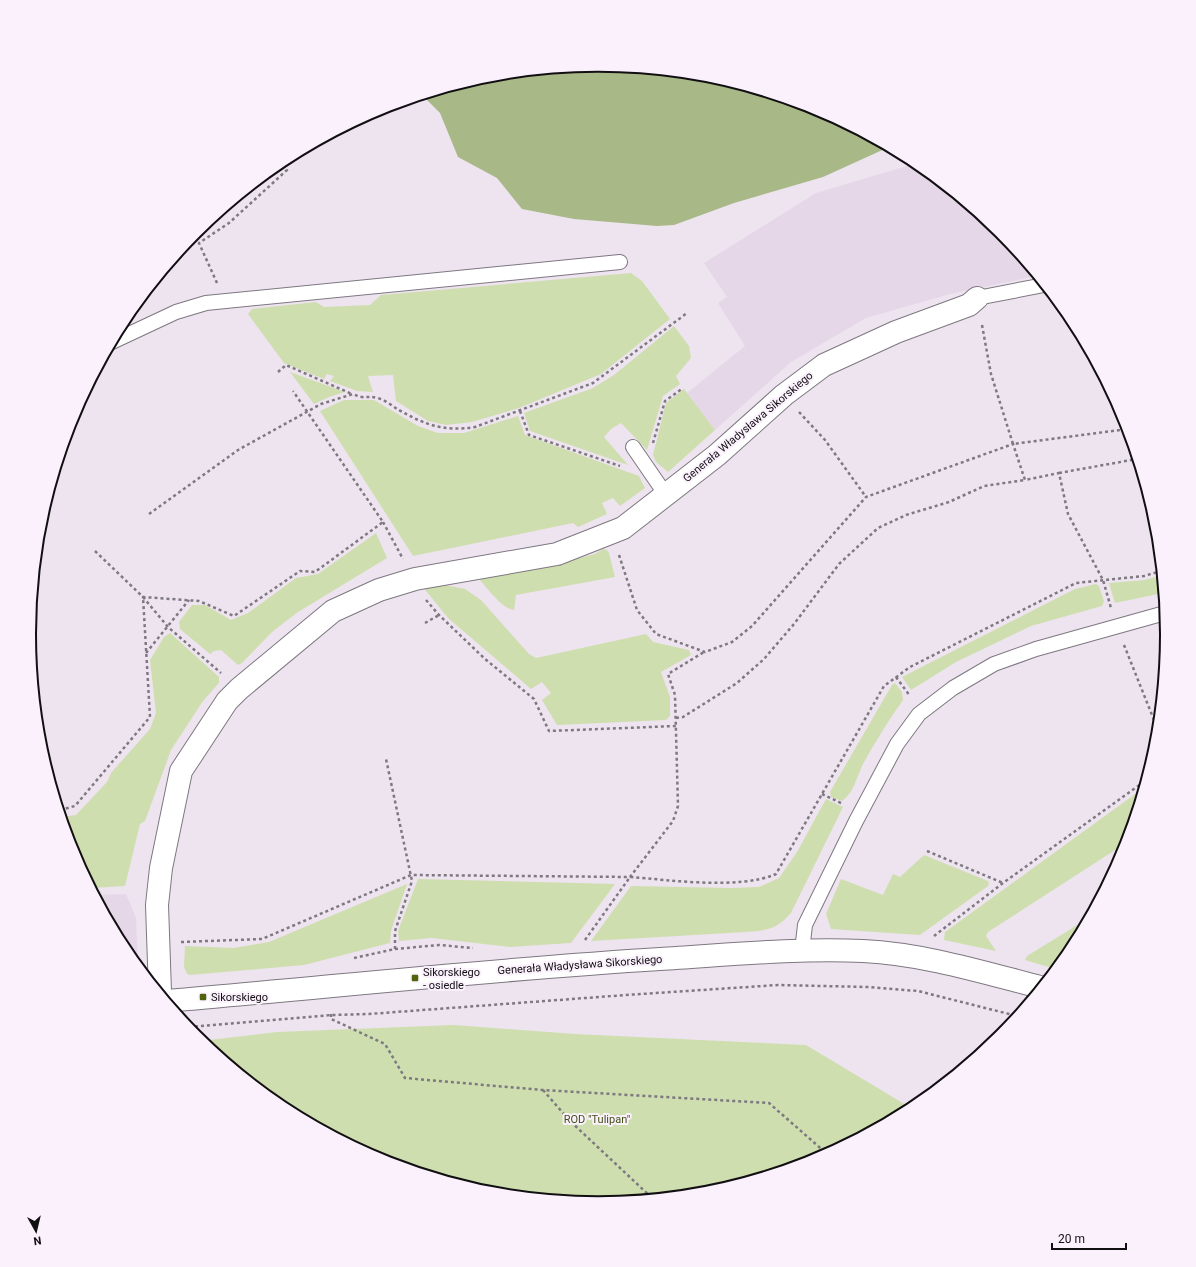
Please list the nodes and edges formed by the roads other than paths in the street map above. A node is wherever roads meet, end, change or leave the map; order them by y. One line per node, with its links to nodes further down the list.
1 (620, 262): 4 (lane)
2 (1040, 286): 3 (lane, Generała Władysława Sikorskiego)
3 (977, 298): 6 (street, Generała Władysława Sikorskiego)
4 (120, 338)
5 (633, 447): 6 (lane)
6 (660, 486): 9 (street, Generała Władysława Sikorskiego)
7 (1159, 614): 8 (lane)
8 (802, 951): 10 (street, Generała Władysława Sikorskiego); 11 (street, Generała Władysława Sikorskiego)
9 (160, 985)
10 (1036, 986)
11 (171, 1000)

